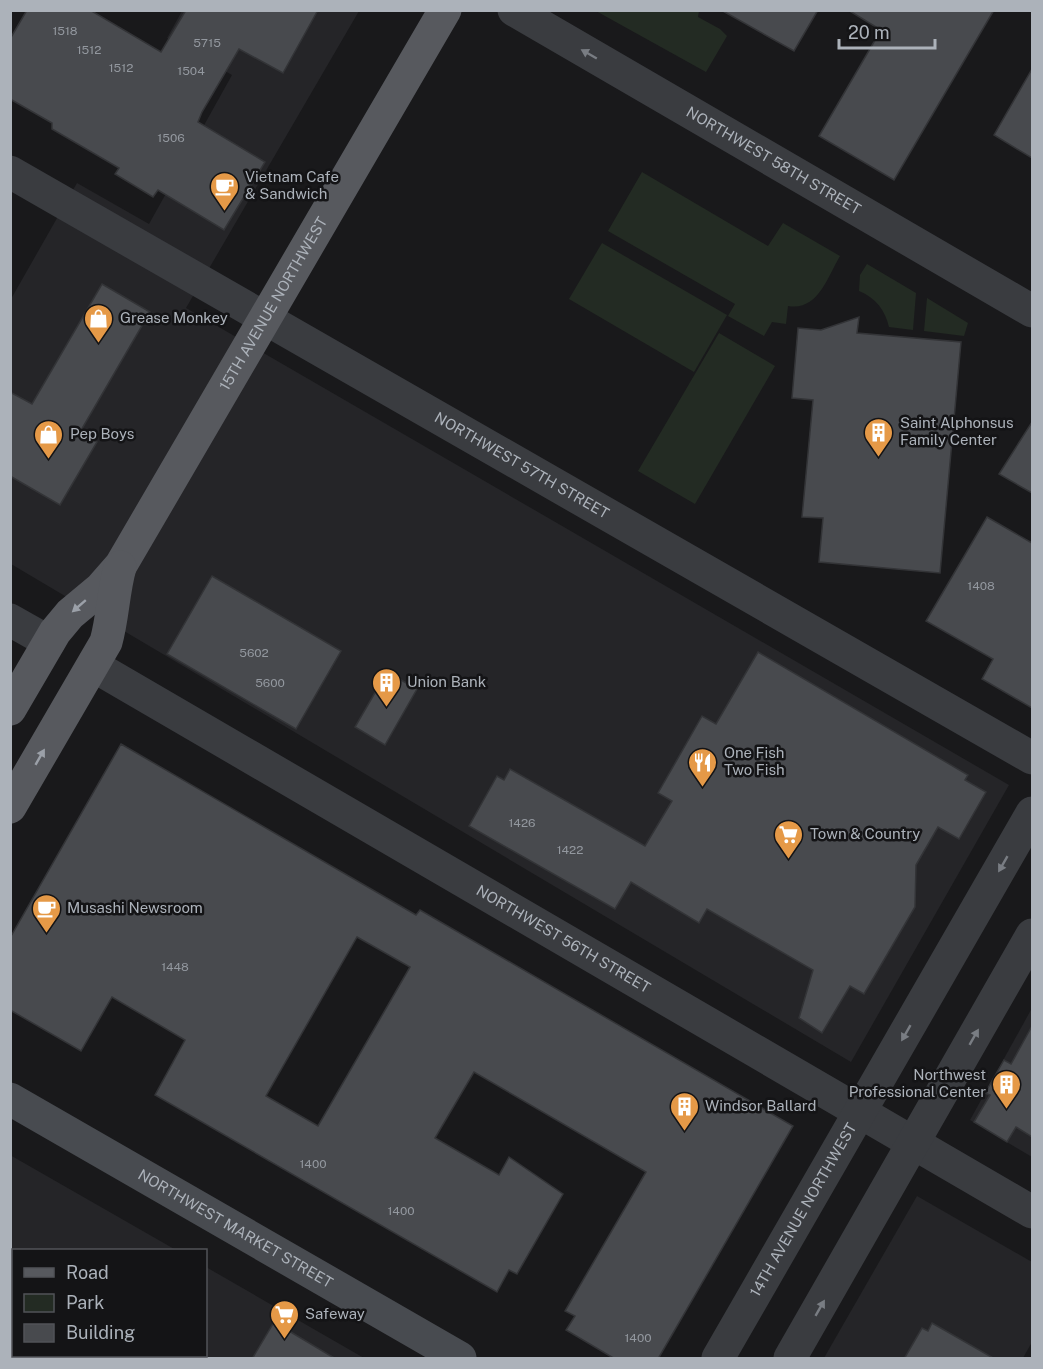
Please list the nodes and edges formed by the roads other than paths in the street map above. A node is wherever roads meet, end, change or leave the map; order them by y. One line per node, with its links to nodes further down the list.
1 (445, 10): 5 (main road, 15TH AVENUE NORTHWEST)
2 (514, 10): 4 (street, NORTHWEST 58TH STREET, one-way to 2)
3 (10, 172): 5 (street, NORTHWEST 57TH STREET)
4 (1032, 311)
5 (265, 319): 6 (main road, 15TH AVENUE NORTHWEST); 11 (street, NORTHWEST 57TH STREET)
6 (121, 565): 8 (main road, 15TH AVENUE NORTHWEST, one-way to 8); 9 (main road, 15TH AVENUE NORTHWEST)
7 (10, 620): 8 (street)
8 (50, 642): 10 (main road, 15TH AVENUE NORTHWEST)
9 (94, 666): 12 (main road, 15TH AVENUE NORTHWEST, one-way to 9); 16 (street, NORTHWEST 56TH STREET)
10 (10, 709)
11 (1032, 758)
12 (10, 807)
13 (1032, 813): 16 (street, 14TH AVENUE NORTHWEST, one-way to 16)
14 (1032, 935): 17 (street, one-way to 14)
15 (10, 1099): 19 (main road, NORTHWEST MARKET STREET)
16 (860, 1113): 17 (street, NORTHWEST 56TH STREET); 20 (street, 14TH AVENUE NORTHWEST)
17 (914, 1143): 18 (street, NORTHWEST 56TH STREET); 21 (street, one-way to 17)
18 (1032, 1212)
19 (460, 1359)
20 (718, 1359)
21 (790, 1359)

